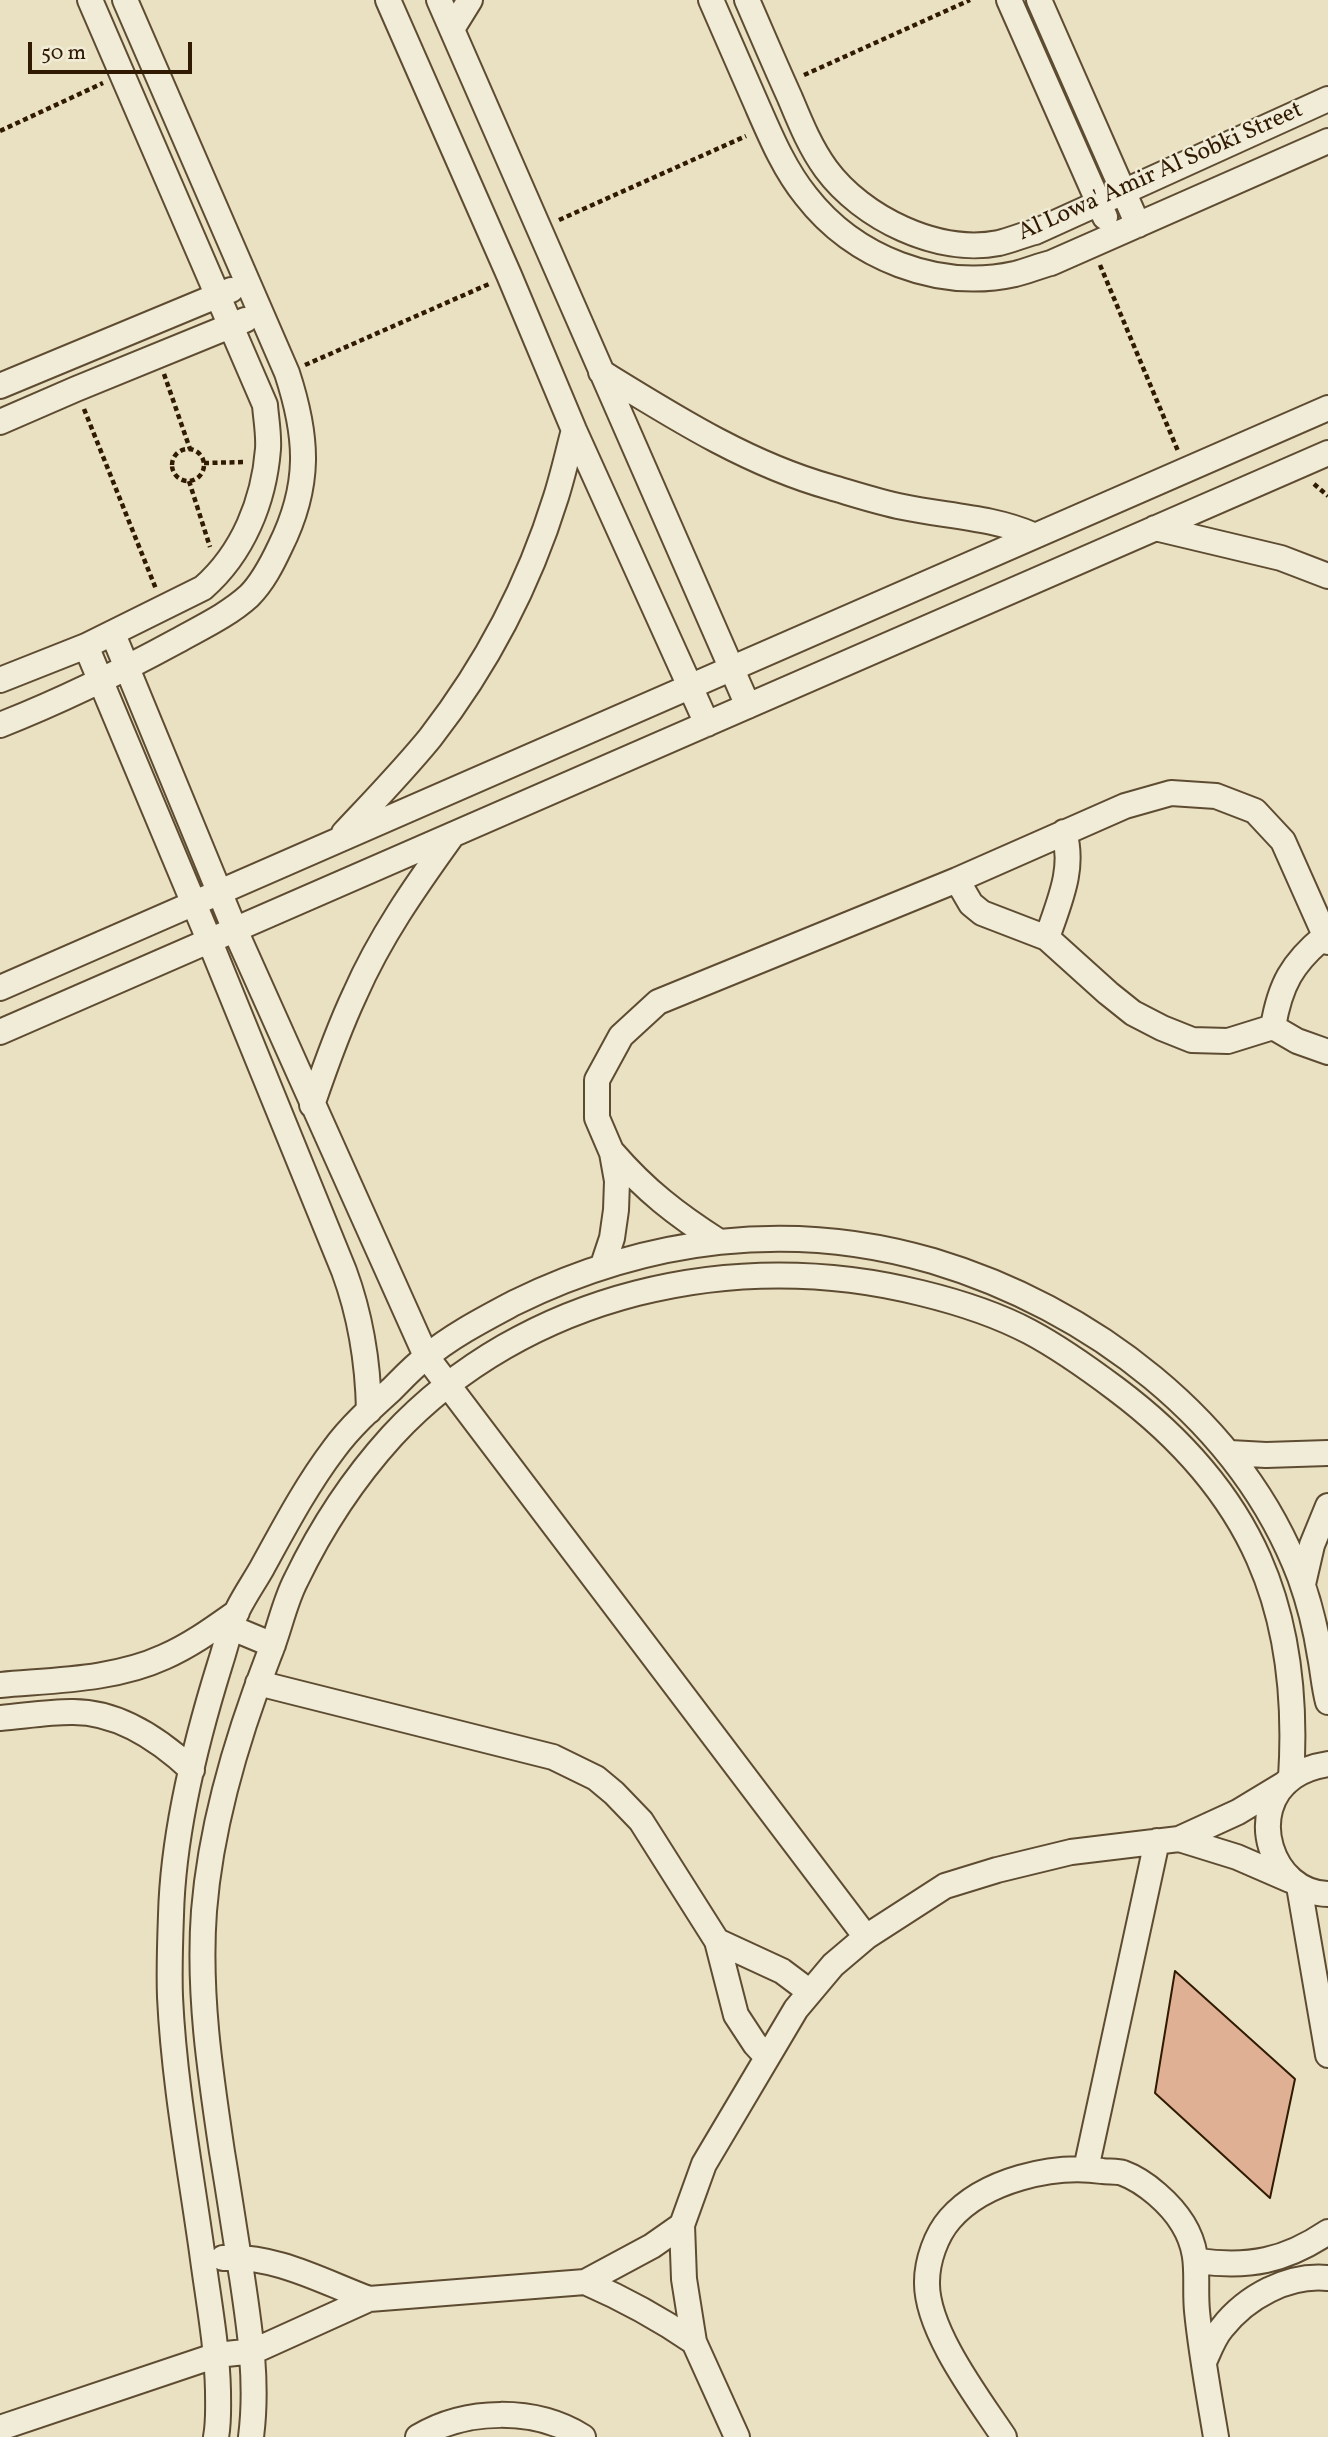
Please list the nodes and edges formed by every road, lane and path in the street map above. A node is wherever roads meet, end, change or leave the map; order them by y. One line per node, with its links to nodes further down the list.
1 (90, 0): 12 (street)
2 (125, 0): 24 (street)
3 (388, 0): 23 (street)
4 (439, 0): 11 (street)
5 (470, 0): 11 (street)
6 (710, 0): 15 (street, Al Lowa' Amir Al Sobki Street)
7 (747, 0): 13 (street, Al Lowa' Amir Al Sobki Street)
8 (970, 0): 13 (path)
9 (1009, 0): 19 (street)
10 (1039, 0): 18 (street)
11 (452, 29): 21 (street)
12 (122, 74): 16 (path); 25 (street)
13 (784, 84): 19 (street, Al Lowa' Amir Al Sobki Street)
14 (1328, 99): 18 (street, Al Lowa' Amir Al Sobki Street)
15 (766, 127): 21 (path); 22 (street, Al Lowa' Amir Al Sobki Street)
16 (0, 131)
17 (1328, 141): 20 (street, Al Lowa' Amir Al Sobki Street)
18 (1124, 192): 19 (street, Al Lowa' Amir Al Sobki Street); 20 (street)
19 (1099, 204): 22 (street)
20 (1138, 225): 22 (street, Al Lowa' Amir Al Sobki Street)
21 (539, 229): 29 (street)
22 (1102, 240): 40 (path)
23 (509, 275): 30 (path); 35 (street)
24 (248, 283): 25 (street); 26 (street)
25 (218, 295): 27 (street); 31 (street)
26 (262, 313): 27 (street); 30 (street)
27 (232, 326): 28 (street); 38 (street)
28 (158, 356): 32 (street); 36 (path)
29 (601, 372): 43 (street); 50 (street)
30 (287, 373): 49 (street)
31 (0, 386)
32 (76, 389): 34 (street); 46 (path)
33 (1328, 408): 40 (street)
34 (0, 422)
35 (574, 430): 53 (street); 59 (street)
36 (190, 449): 39 (path); 41 (path)
37 (1328, 453): 42 (street)
38 (267, 461): 39 (path); 44 (street)
39 (204, 463): 41 (path)
40 (1185, 469): 43 (street)
41 (189, 481): 44 (path)
42 (1155, 528): 45 (street); 54 (street)
43 (1033, 536): 50 (street)
44 (219, 575): 46 (street)
45 (1328, 576)
46 (164, 608): 47 (street)
47 (113, 634): 48 (street); 49 (street)
48 (86, 646): 51 (street); 52 (street)
49 (127, 668): 52 (street); 61 (street)
50 (731, 668): 53 (street); 54 (street)
51 (0, 680)
52 (101, 681): 55 (street); 62 (street)
53 (690, 686): 56 (street); 59 (street)
54 (748, 706): 56 (street)
55 (0, 724)
56 (707, 724): 58 (street)
57 (1064, 832): 60 (street); 64 (street); 65 (street)
58 (451, 837): 63 (street); 71 (street)
59 (337, 841): 61 (street)
60 (957, 880): 64 (street); 72 (street)
61 (219, 892): 62 (street); 63 (street)
62 (194, 903): 66 (street); 67 (street)
63 (235, 930): 66 (street); 71 (street)
64 (1047, 938): 68 (street)
65 (1327, 939): 68 (street)
66 (210, 942): 69 (street); 77 (street)
67 (0, 988)
68 (1273, 1027): 70 (street)
69 (0, 1032)
70 (1328, 1052)
71 (312, 1105): 75 (street)
72 (612, 1153): 73 (street); 74 (street)
73 (718, 1241): 74 (street); 79 (street)
74 (603, 1265): 75 (street)
75 (426, 1356): 76 (street); 77 (street)
76 (447, 1386): 83 (street); 90 (street); 94 (street)
77 (369, 1411): 82 (street)
78 (1328, 1452): 79 (street)
79 (1230, 1453): 81 (street)
80 (1328, 1506): 81 (street)
81 (1303, 1584): 86 (street)
82 (234, 1620): 83 (street); 85 (street); 89 (street)
83 (273, 1645): 84 (street)
84 (258, 1683): 95 (street); 102 (street)
85 (0, 1685)
86 (1328, 1702)
87 (0, 1718): 89 (street)
88 (1328, 1764): 90 (street)
89 (192, 1770): 103 (street)
90 (1289, 1780): 91 (street); 92 (street)
91 (1168, 1840): 92 (street); 94 (street); 99 (street)
92 (1296, 1884): 93 (street); 97 (street)
93 (1328, 1894)
94 (866, 1937): 96 (street)
95 (717, 1941): 96 (street); 98 (street)
96 (810, 1992): 98 (street)
97 (1328, 2054)
98 (768, 2057): 100 (street)
99 (1086, 2169): 105 (street); 120 (street)
100 (682, 2225): 107 (street); 110 (street)
101 (1328, 2232): 104 (street)
102 (239, 2257): 103 (street); 109 (street); 111 (street)
103 (203, 2259): 112 (street)
104 (1275, 2259): 105 (street); 108 (street)
105 (1198, 2261): 113 (street)
106 (1328, 2278): 108 (street)
107 (585, 2282): 109 (street); 110 (street)
108 (1281, 2284): 113 (street)
109 (369, 2299): 111 (street)
110 (694, 2342): 119 (street)
111 (254, 2351): 112 (street); 116 (street)
112 (217, 2355): 114 (street); 115 (street)
113 (1204, 2362): 121 (street)
114 (0, 2428)
115 (216, 2437)
116 (251, 2437)
117 (418, 2437): 118 (street)
118 (583, 2437)
119 (737, 2437)
120 (1004, 2437)
121 (1216, 2437)

